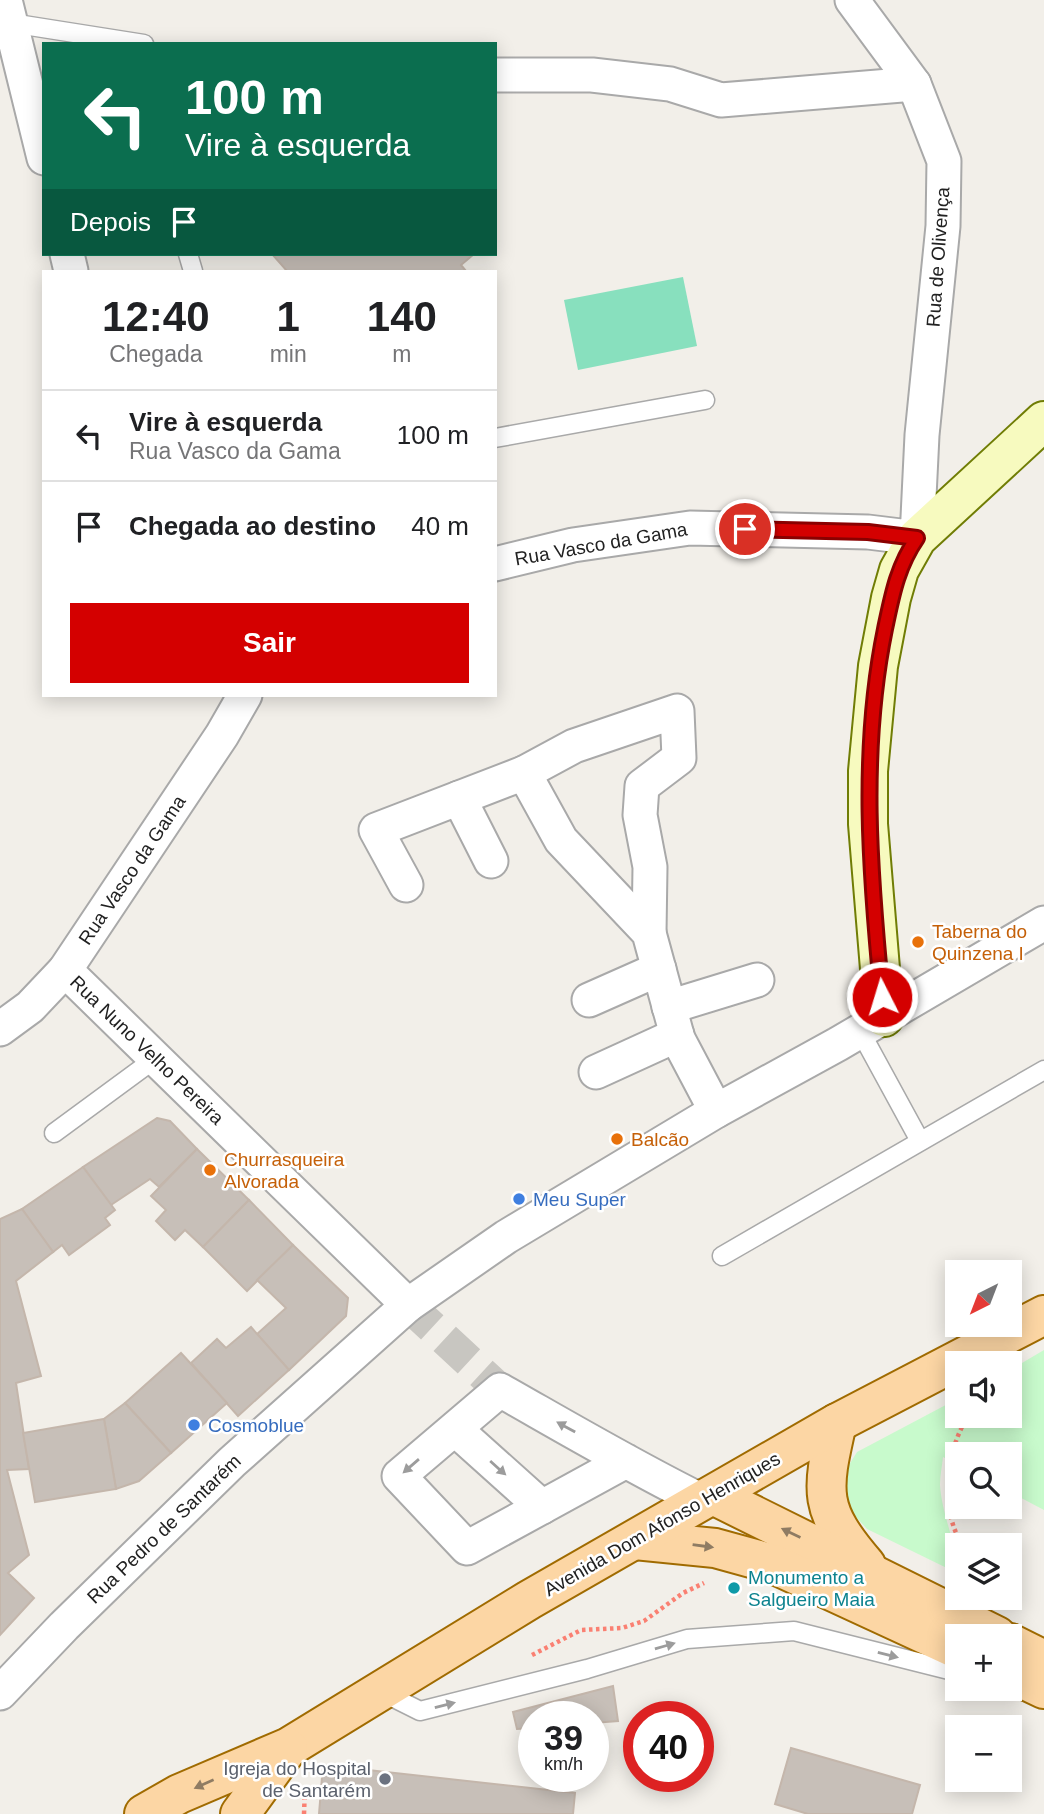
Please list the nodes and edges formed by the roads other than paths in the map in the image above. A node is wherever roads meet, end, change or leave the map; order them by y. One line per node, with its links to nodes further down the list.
1 (852, 0): 6 (street, Rua de Olivença)
2 (8, 12): 3 (lane); 7 (street)
3 (81, 39): 4 (lane)
4 (119, 42)
5 (497, 75): 6 (street)
6 (914, 84): 11 (street, Rua de Olivença)
7 (42, 151)
8 (705, 400): 10 (lane)
9 (1044, 421): 11 (street)
10 (497, 438)
11 (917, 538): 12 (street, Rua Vasco da Gama); 25 (street)
12 (497, 564)
13 (244, 697): 21 (street, Rua Vasco da Gama)
14 (524, 773): 15 (street); 19 (street); 19 (street)
15 (459, 798): 16 (street); 17 (street)
16 (491, 861)
17 (406, 885)
18 (1044, 923): 25 (street, Rua Pedro de Santarém)
19 (649, 933): 20 (street)
20 (659, 970): 23 (street); 24 (street)
21 (65, 971): 26 (street, Rua Vasco da Gama); 27 (street, Rua Nuno Velho Pereira)
22 (757, 980): 24 (street)
23 (589, 1000)
24 (673, 1021): 29 (street); 30 (street)
25 (872, 1024): 30 (street, Rua Pedro de Santarém); 32 (lane)
26 (0, 1029)
27 (156, 1058): 31 (lane); 34 (street, Rua Nuno Velho Pereira)
28 (1044, 1070): 32 (lane)
29 (596, 1072)
30 (716, 1111): 34 (street, Rua Pedro de Santarém)
31 (54, 1133)
32 (920, 1141): 33 (lane)
33 (722, 1256)
34 (408, 1306): 52 (street, Rua Pedro de Santarém)
35 (1044, 1315): 36 (main road, Avenida Dom Afonso Henriques)
36 (837, 1423): 39 (main road, Avenida Dom Afonso Henriques); 42 (main road)
37 (455, 1429): 38 (street, one-way to 37); 40 (street, one-way to 40); 40 (street, one-way to 40)
38 (626, 1461): 39 (street); 40 (street)
39 (707, 1498): 41 (main road, Avenida Dom Afonso Henriques); 42 (main road, one-way to 39)
40 (542, 1507)
41 (635, 1540): 44 (main road, one-way to 44); 51 (main road, Avenida Dom Afonso Henriques)
42 (874, 1574): 43 (main road)
43 (973, 1624)
44 (945, 1644)
45 (1022, 1649): 46 (main road)
46 (1044, 1660)
47 (945, 1669): 51 (lane, one-way to 47)
48 (1022, 1679): 50 (main road)
49 (1022, 1687): 50 (lane)
50 (1044, 1691)
51 (382, 1692): 53 (main road, Avenida Dom Afonso Henriques)
52 (0, 1693)
53 (289, 1747): 54 (main road, Avenida Dom Afonso Henriques, one-way to 54); 55 (main road, Avenida Dom Afonso Henriques)
54 (144, 1814)
55 (240, 1814)

